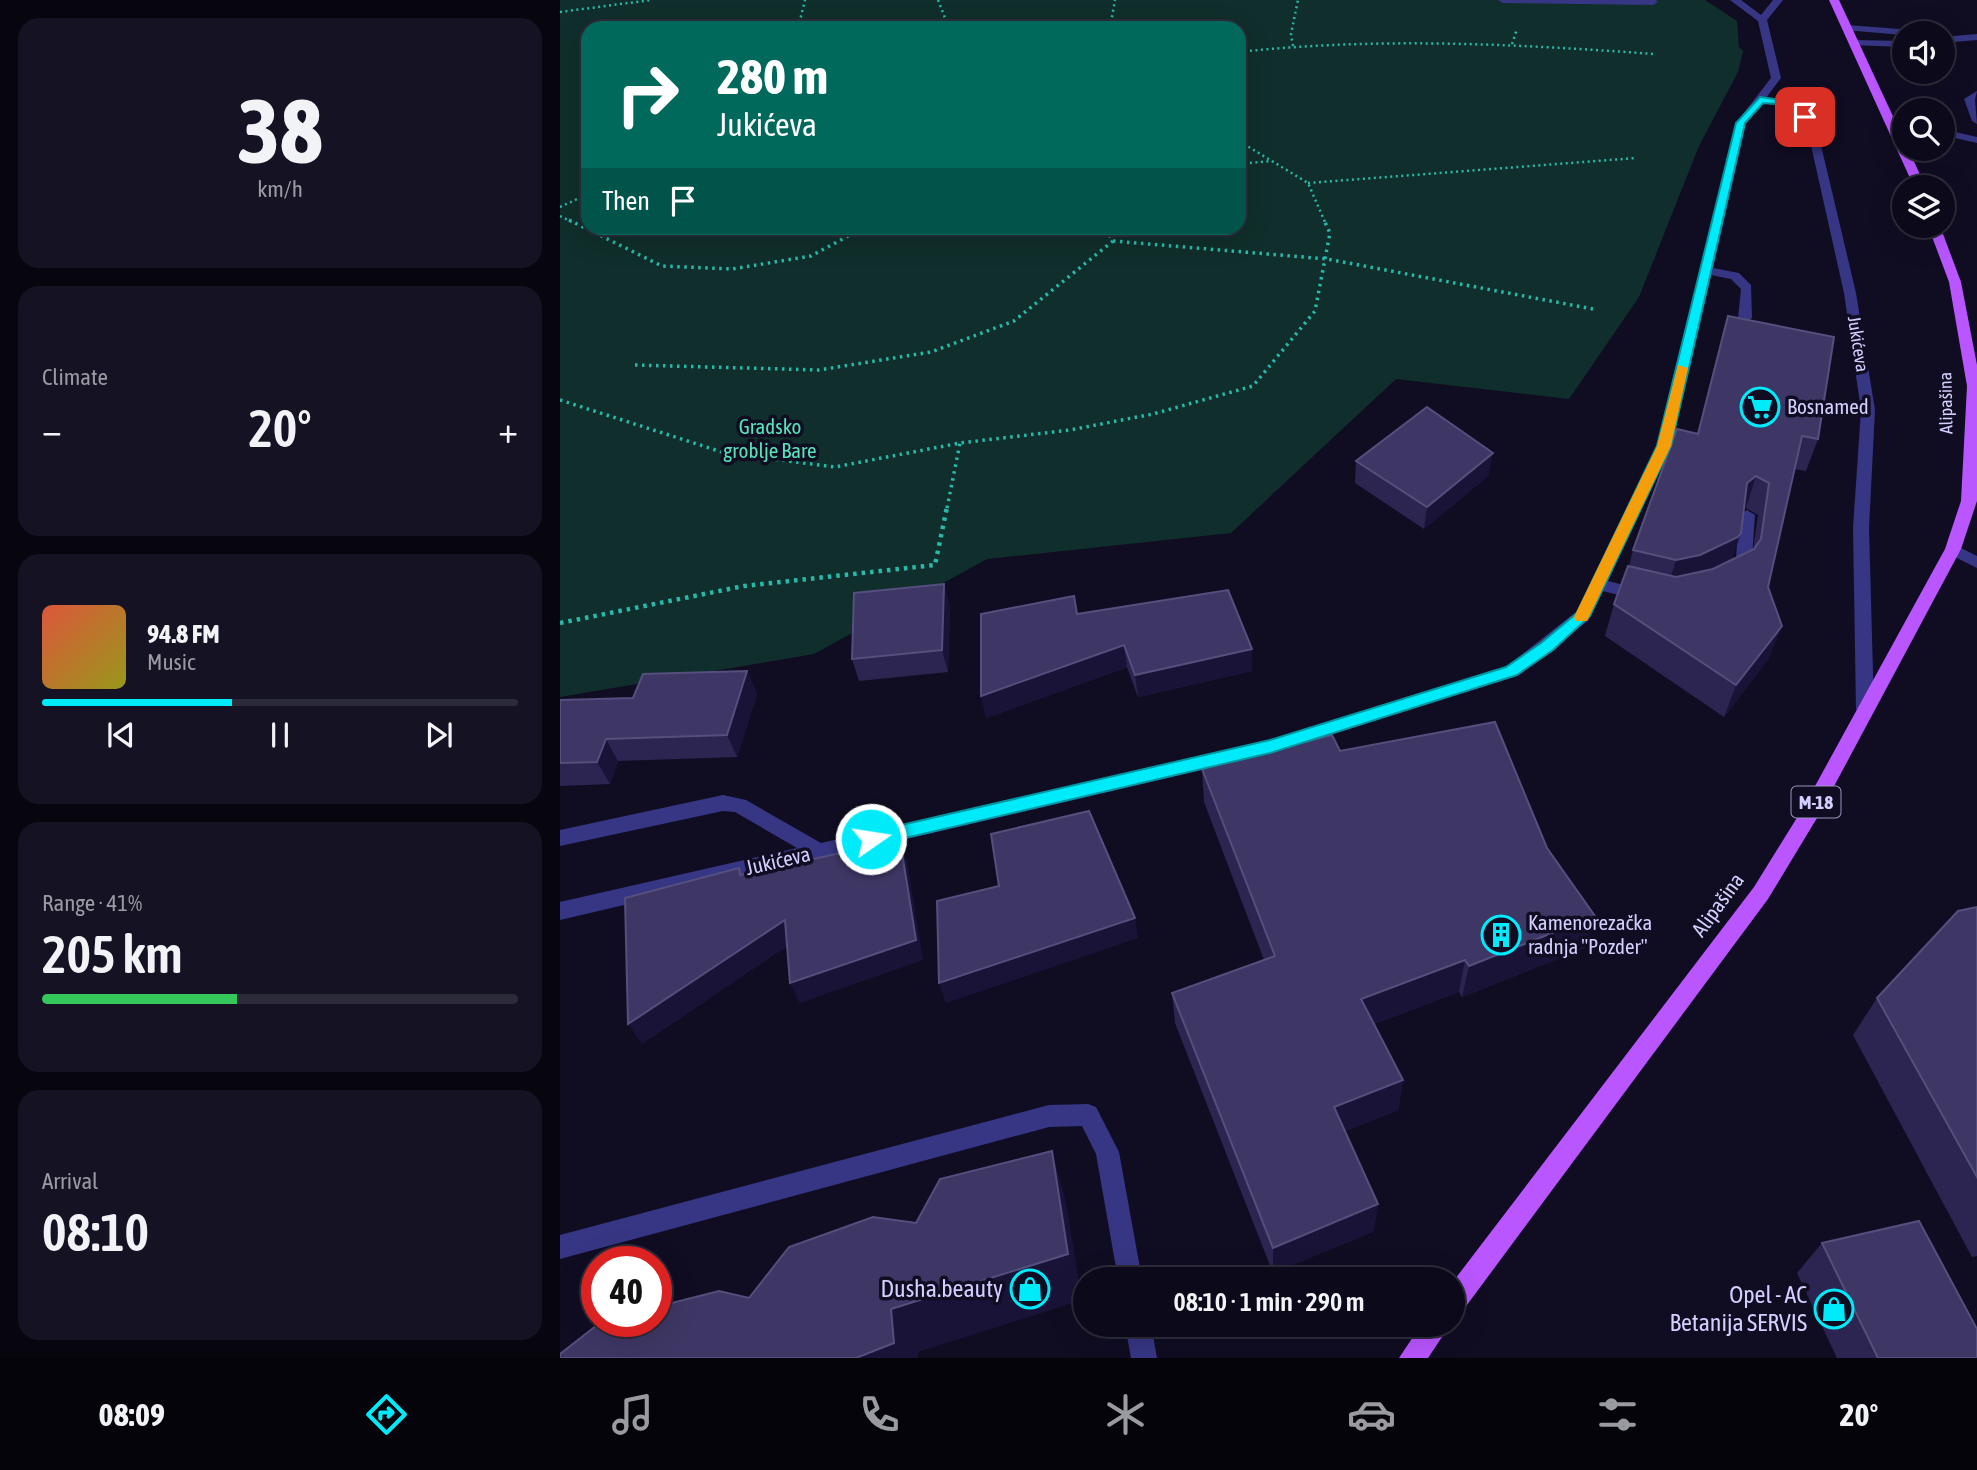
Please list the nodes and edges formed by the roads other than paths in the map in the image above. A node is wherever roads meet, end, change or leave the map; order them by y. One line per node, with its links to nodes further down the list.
1 (1503, 0): 5 (street)
2 (1735, 0): 6 (street)
3 (1778, 0): 6 (street)
4 (1834, 0): 7 (main road)
5 (1654, 2)
6 (1762, 20): 14 (street, Jukićeva)
7 (1847, 28): 8 (street); 11 (main road)
8 (1892, 31)
9 (1977, 37): 10 (street)
10 (1955, 38)
11 (1854, 43): 12 (street); 15 (main road)
12 (1892, 44)
13 (1977, 94): 17 (street)
14 (1760, 100): 22 (street, Jukićeva); 31 (street, Jukićeva)
15 (1888, 120): 16 (street); 20 (main road)
16 (1892, 121)
17 (1977, 121)
18 (1955, 135): 19 (street)
19 (1977, 140)
20 (1914, 175)
21 (1938, 238): 24 (main road, Alipašina / M-18)
22 (1705, 270): 23 (street); 29 (street, Jukićeva)
23 (1745, 318)
24 (1973, 499): 26 (main road, Alipašina / M-18)
25 (1747, 515): 28 (street)
26 (1952, 549): 27 (street); 31 (main road, Alipašina / M-18)
27 (1977, 563)
28 (1725, 580)
29 (1598, 584): 30 (street); 33 (street, Jukićeva)
30 (1653, 598)
31 (1865, 709): 37 (main road, Alipašina / M-18)
32 (560, 838): 33 (street)
33 (818, 851): 34 (street, Jukićeva)
34 (560, 911)
35 (560, 1247): 36 (street)
36 (1128, 1267)
37 (1465, 1287)
38 (1140, 1337): 40 (street)
39 (1428, 1337): 41 (main road)
40 (1144, 1358)
41 (1412, 1358)

